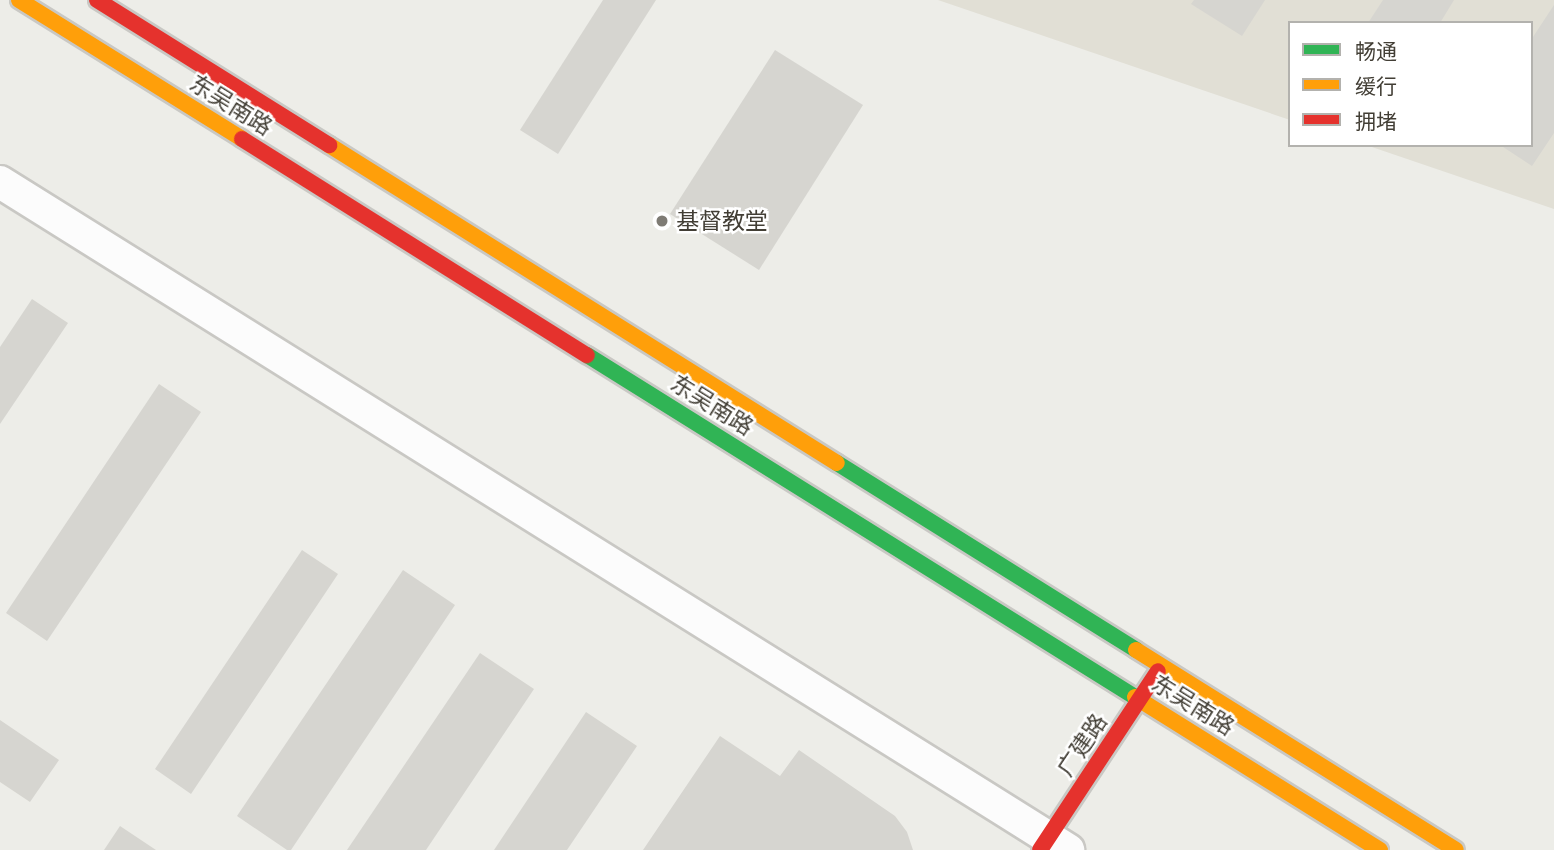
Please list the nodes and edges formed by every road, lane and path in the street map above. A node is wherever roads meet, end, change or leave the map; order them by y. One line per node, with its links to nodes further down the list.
1 (19, 0): 5 (main road, 东吴南路)
2 (97, 0): 4 (main road, 东吴南路)
3 (0, 182): 6 (street)
4 (1162, 665): 5 (main road, 广建路); 8 (main road, 东吴南路)
5 (1140, 698): 6 (main road, 广建路); 7 (main road, 东吴南路)
6 (1052, 846)
7 (1380, 850)
8 (1456, 850)

